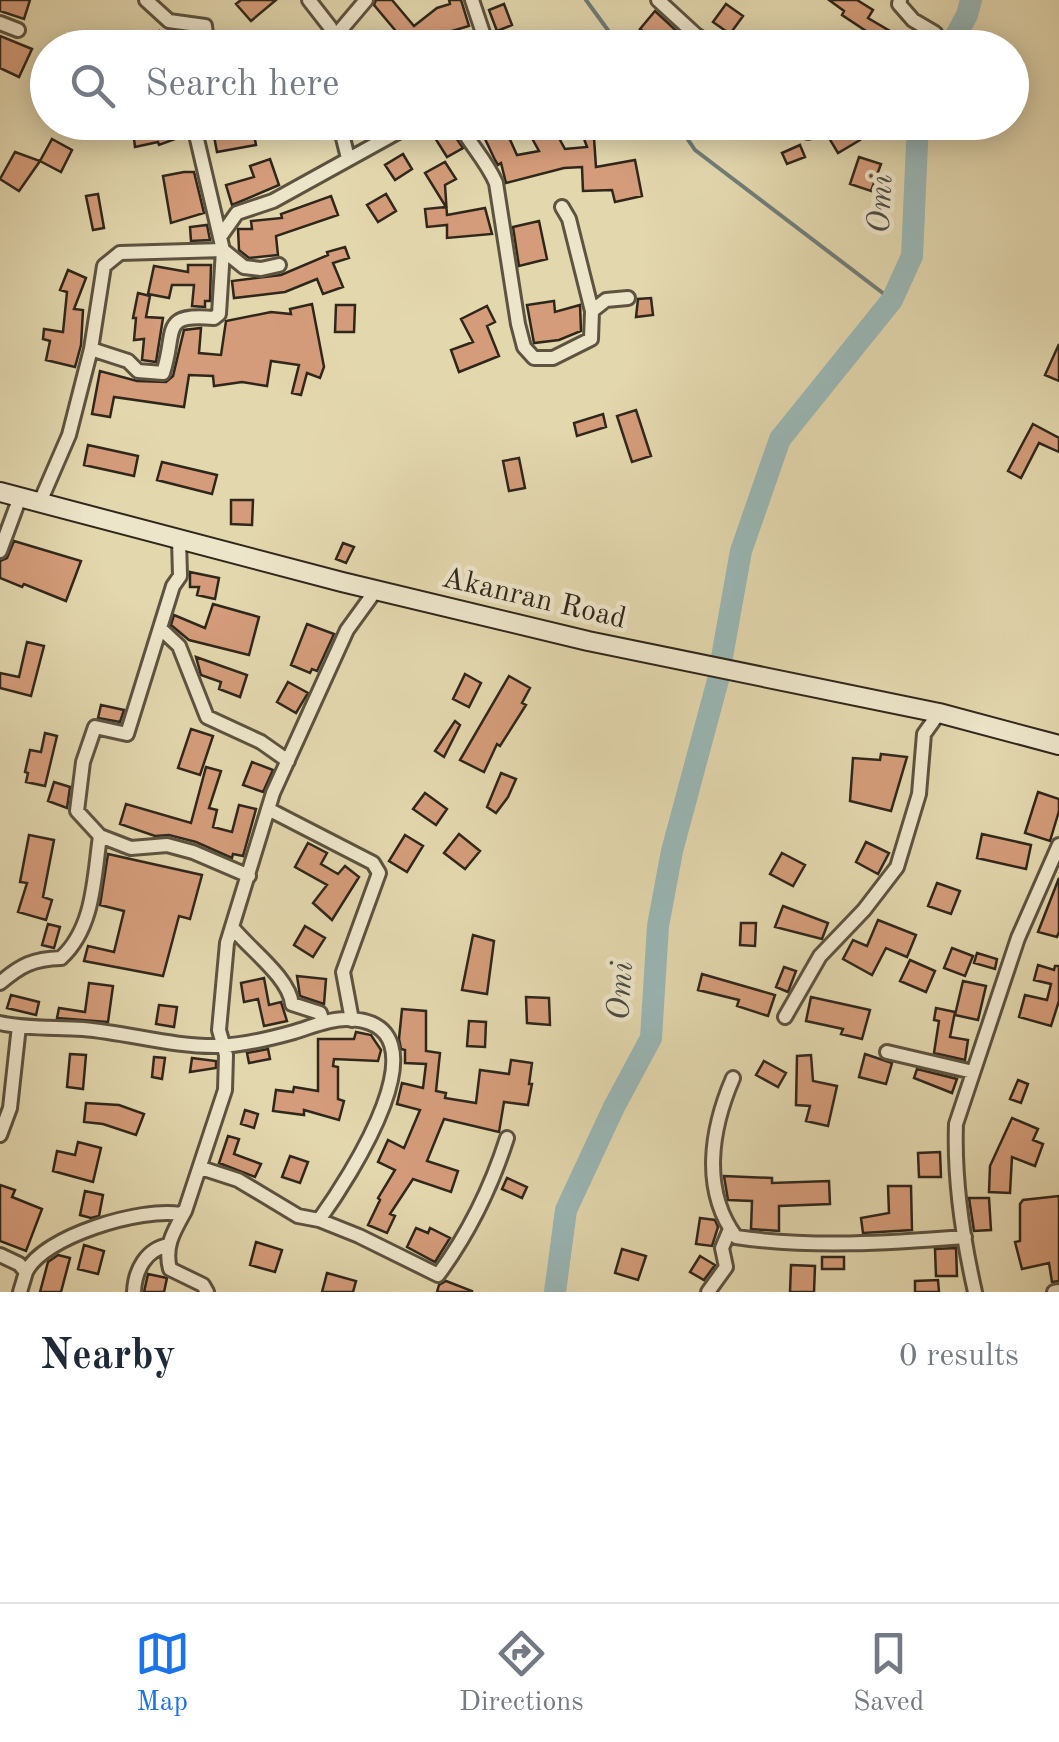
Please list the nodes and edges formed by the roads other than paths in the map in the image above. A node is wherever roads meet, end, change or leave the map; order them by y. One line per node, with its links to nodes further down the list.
1 (146, 0): 9 (street)
2 (310, 0): 10 (street)
3 (366, 0): 11 (street)
4 (472, 0): 12 (street)
5 (658, 0): 13 (street)
6 (900, 0): 14 (street)
7 (0, 23): 8 (street)
8 (18, 30)
9 (206, 30)
10 (330, 30)
11 (341, 30)
12 (482, 30)
13 (690, 30)
14 (931, 30)
15 (197, 140): 21 (street)
16 (343, 140): 19 (street)
17 (382, 140): 19 (street)
18 (467, 140): 24 (street)
19 (348, 158): 21 (street)
20 (562, 206): 24 (street)
21 (221, 244): 22 (street); 25 (street); 25 (street)
22 (278, 265)
23 (628, 298): 24 (street)
24 (592, 311)
25 (91, 349): 28 (street)
26 (0, 492): 27 (main road, Akanran Road)
27 (20, 497): 28 (main road, Akanran Road); 30 (street)
28 (40, 502): 29 (main road, Akanran Road)
29 (180, 538): 31 (main road, Akanran Road); 32 (street)
30 (0, 551)
31 (376, 590): 33 (main road, Akanran Road); 35 (street)
32 (160, 629): 35 (street); 37 (street)
33 (939, 714): 34 (main road, Akanran Road); 42 (street)
34 (1059, 745)
35 (288, 761): 36 (street)
36 (268, 809): 39 (street); 43 (street)
37 (100, 836): 39 (street); 41 (street)
38 (1059, 845): 49 (street)
39 (249, 876): 40 (street)
40 (232, 927): 44 (street); 47 (street)
41 (0, 983)
42 (785, 1017)
43 (352, 1020): 44 (street); 55 (street)
44 (323, 1022): 47 (street)
45 (0, 1023): 46 (street)
46 (19, 1026): 47 (street); 51 (street)
47 (222, 1046): 53 (street)
48 (887, 1052): 49 (street)
49 (973, 1072): 57 (street)
50 (733, 1078): 56 (street)
51 (0, 1136)
52 (507, 1138): 55 (street)
53 (201, 1168): 54 (street); 55 (street)
54 (186, 1211): 58 (street); 60 (street)
55 (320, 1220)
56 (730, 1229): 57 (street); 64 (street)
57 (965, 1237): 65 (street)
58 (169, 1246): 62 (street); 63 (street)
59 (0, 1255): 60 (street)
60 (26, 1272): 61 (street)
61 (20, 1292)
62 (134, 1292)
63 (207, 1292)
64 (708, 1292)
65 (975, 1292)

